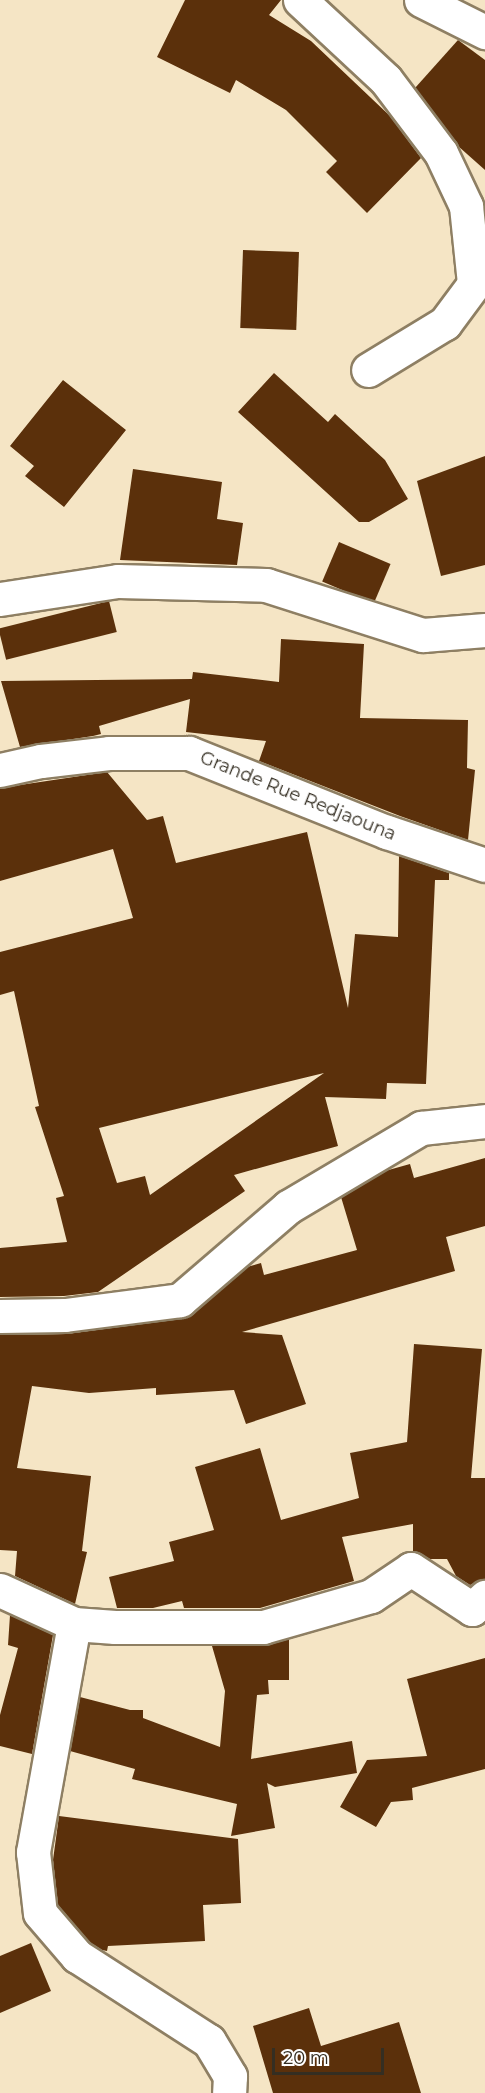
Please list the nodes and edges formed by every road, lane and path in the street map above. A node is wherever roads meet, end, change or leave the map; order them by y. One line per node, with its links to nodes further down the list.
1 (300, 0): 4 (street)
2 (422, 0): 3 (street)
3 (485, 32)
4 (368, 370)
5 (0, 599): 6 (street)
6 (485, 630)
7 (0, 771): 8 (street, Grande Rue Redjaouna)
8 (485, 865)
9 (485, 1121): 10 (street)
10 (0, 1316)
11 (0, 1590): 13 (street)
12 (485, 1597): 13 (street)
13 (74, 1624): 14 (street)
14 (229, 2093)

